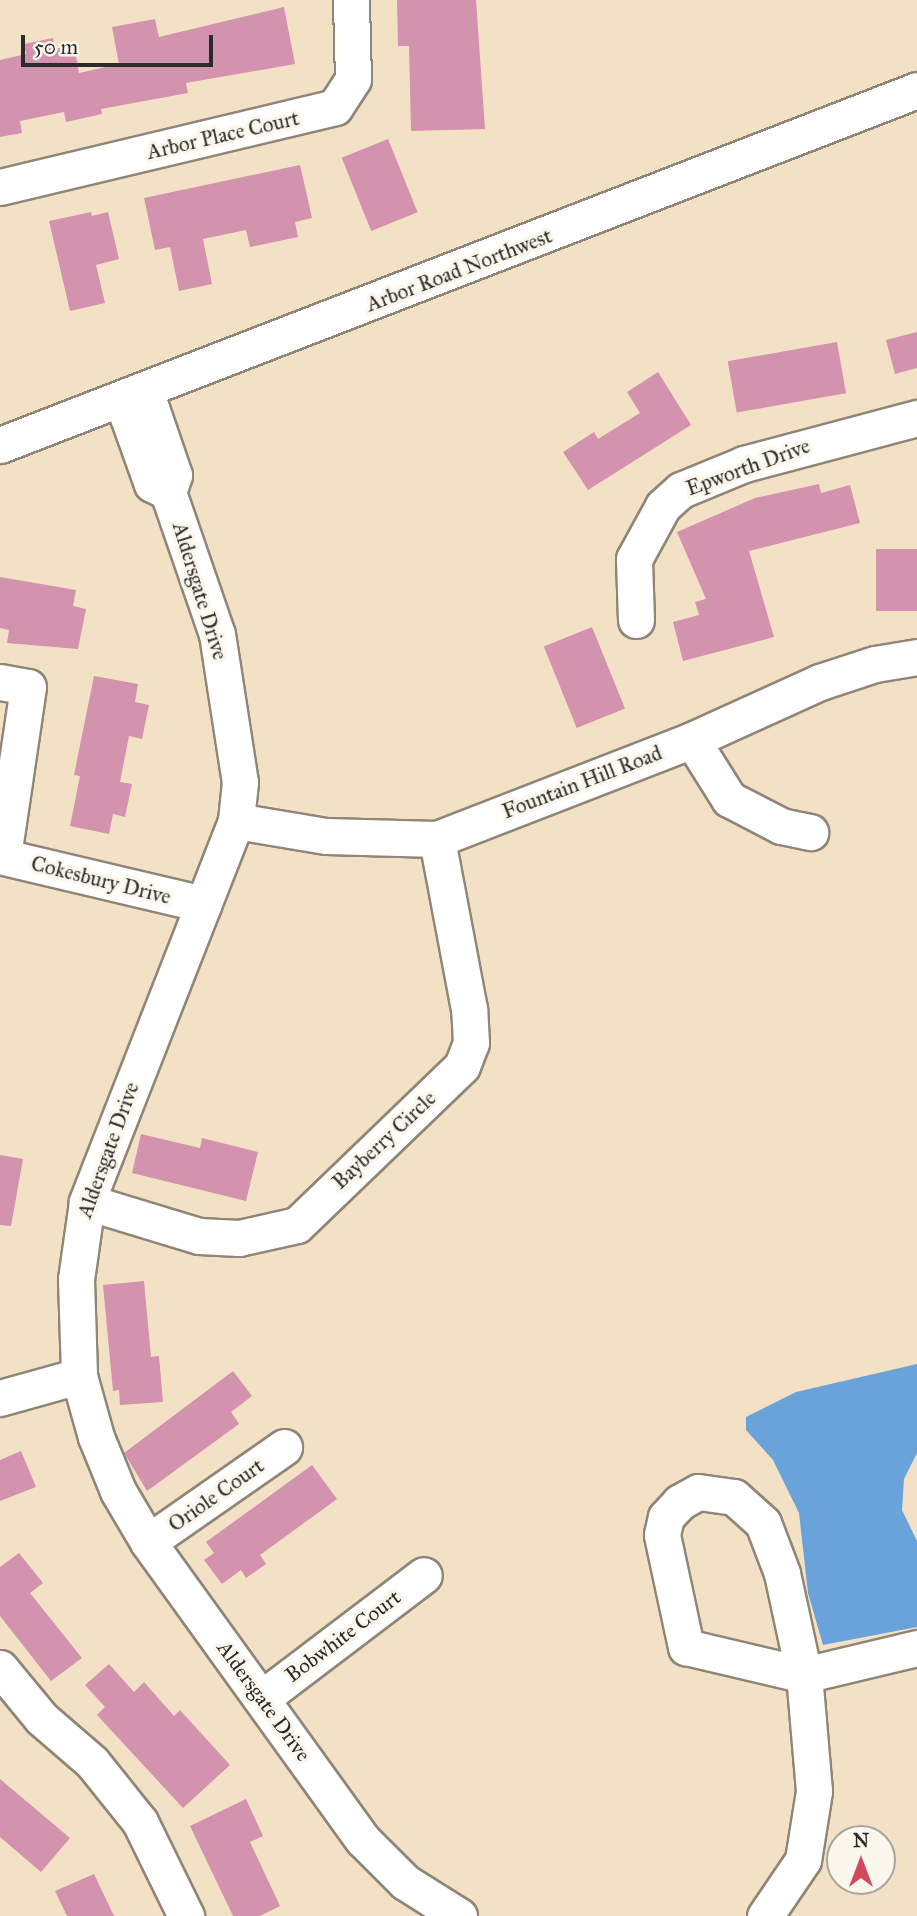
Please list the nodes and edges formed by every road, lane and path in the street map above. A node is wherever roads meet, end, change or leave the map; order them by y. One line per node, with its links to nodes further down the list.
1 (351, 0): 3 (street, Arbor Place Court)
2 (917, 90): 4 (street, Arbor Road Northwest)
3 (0, 187)
4 (134, 397): 6 (street, Arbor Road Northwest); 11 (street, Aldersgate Drive)
5 (917, 418): 7 (street, Epworth Drive)
6 (0, 446)
7 (636, 620)
8 (917, 657): 10 (street, Fountain Hill Road)
9 (0, 682): 14 (street)
10 (692, 740): 12 (street); 13 (street, Fountain Hill Road)
11 (236, 821): 13 (street, Fountain Hill Road); 15 (street, Aldersgate Drive)
12 (810, 832)
13 (437, 839): 16 (street, Bayberry Circle)
14 (1, 856): 15 (street, Cokesbury Drive)
15 (203, 904): 16 (street, Aldersgate Drive)
16 (87, 1202): 17 (street, Aldersgate Drive)
17 (79, 1376): 18 (street); 20 (street, Aldersgate Drive)
18 (0, 1398)
19 (284, 1447): 20 (street, Oriole Court)
20 (148, 1542): 25 (street, Aldersgate Drive)
21 (424, 1575): 25 (street, Bobwhite Court)
22 (917, 1648): 24 (street)
23 (0, 1668): 26 (street)
24 (804, 1675): 24 (street); 28 (street)
25 (262, 1698): 27 (street, Aldersgate Drive)
26 (186, 1916)
27 (459, 1916)
28 (765, 1916)

